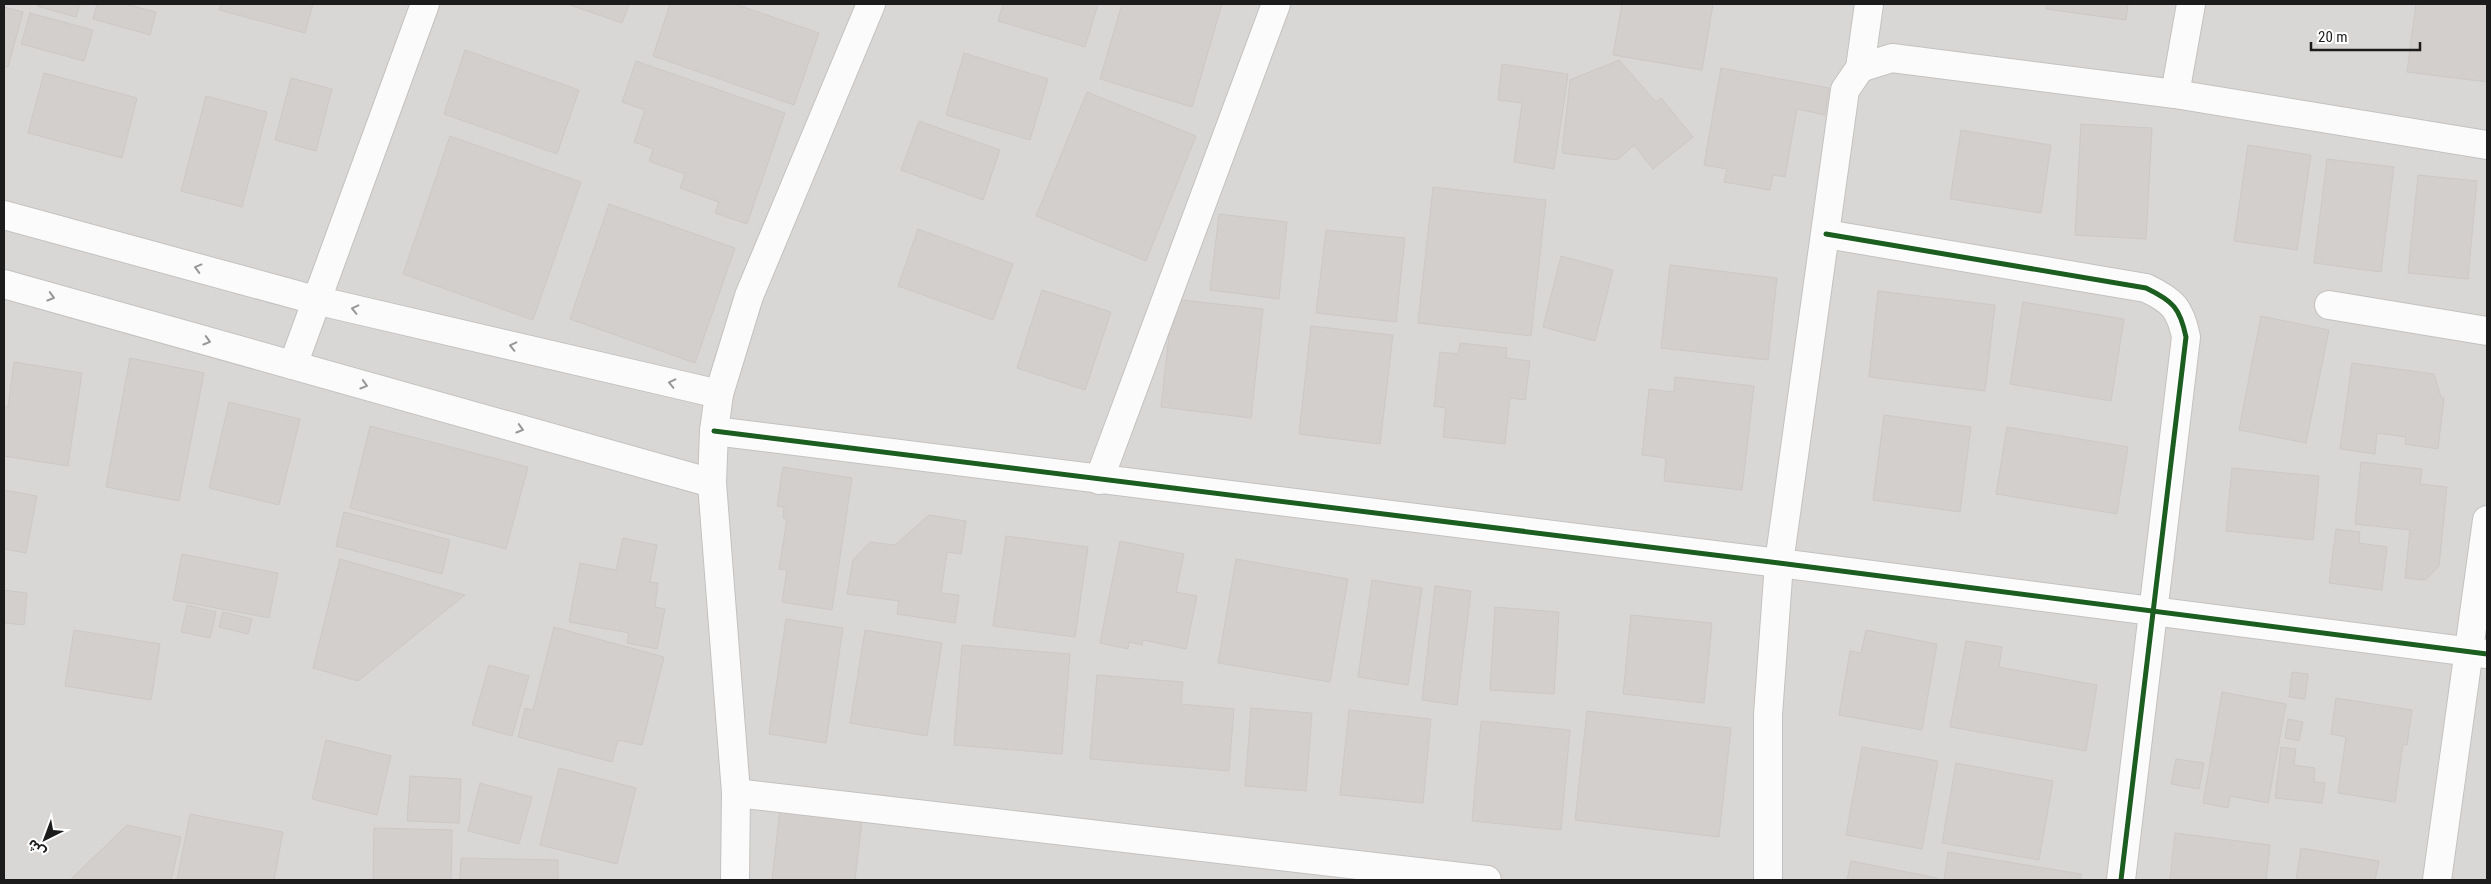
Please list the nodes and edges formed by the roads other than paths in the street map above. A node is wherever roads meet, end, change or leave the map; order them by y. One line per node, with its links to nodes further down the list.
1 (425, 4): 12 (street)
2 (871, 4): 16 (street)
3 (1276, 4): 18 (street)
4 (1869, 4): 6 (street)
5 (2191, 4): 7 (street)
6 (1860, 68): 7 (street); 10 (street)
7 (2175, 94): 8 (street)
8 (2487, 145)
9 (4, 215): 12 (street, one-way to 9)
10 (1826, 234): 21 (street); 22 (street)
11 (4, 284): 15 (street, one-way to 15)
12 (315, 300): 15 (street); 16 (street, one-way to 12)
13 (2329, 305): 14 (street)
14 (2487, 331)
15 (293, 365): 19 (street, one-way to 19)
16 (719, 394): 17 (street)
17 (714, 431): 18 (street); 19 (street)
18 (1099, 480): 21 (street)
19 (712, 483): 24 (street)
20 (2487, 520): 23 (street)
21 (1779, 563): 22 (street); 27 (street)
22 (2153, 610): 23 (street); 28 (street)
23 (2479, 653): 29 (street)
24 (736, 793): 25 (street); 26 (street)
25 (735, 880)
26 (1487, 880)
27 (1768, 880)
28 (2121, 880)
29 (2437, 880)

